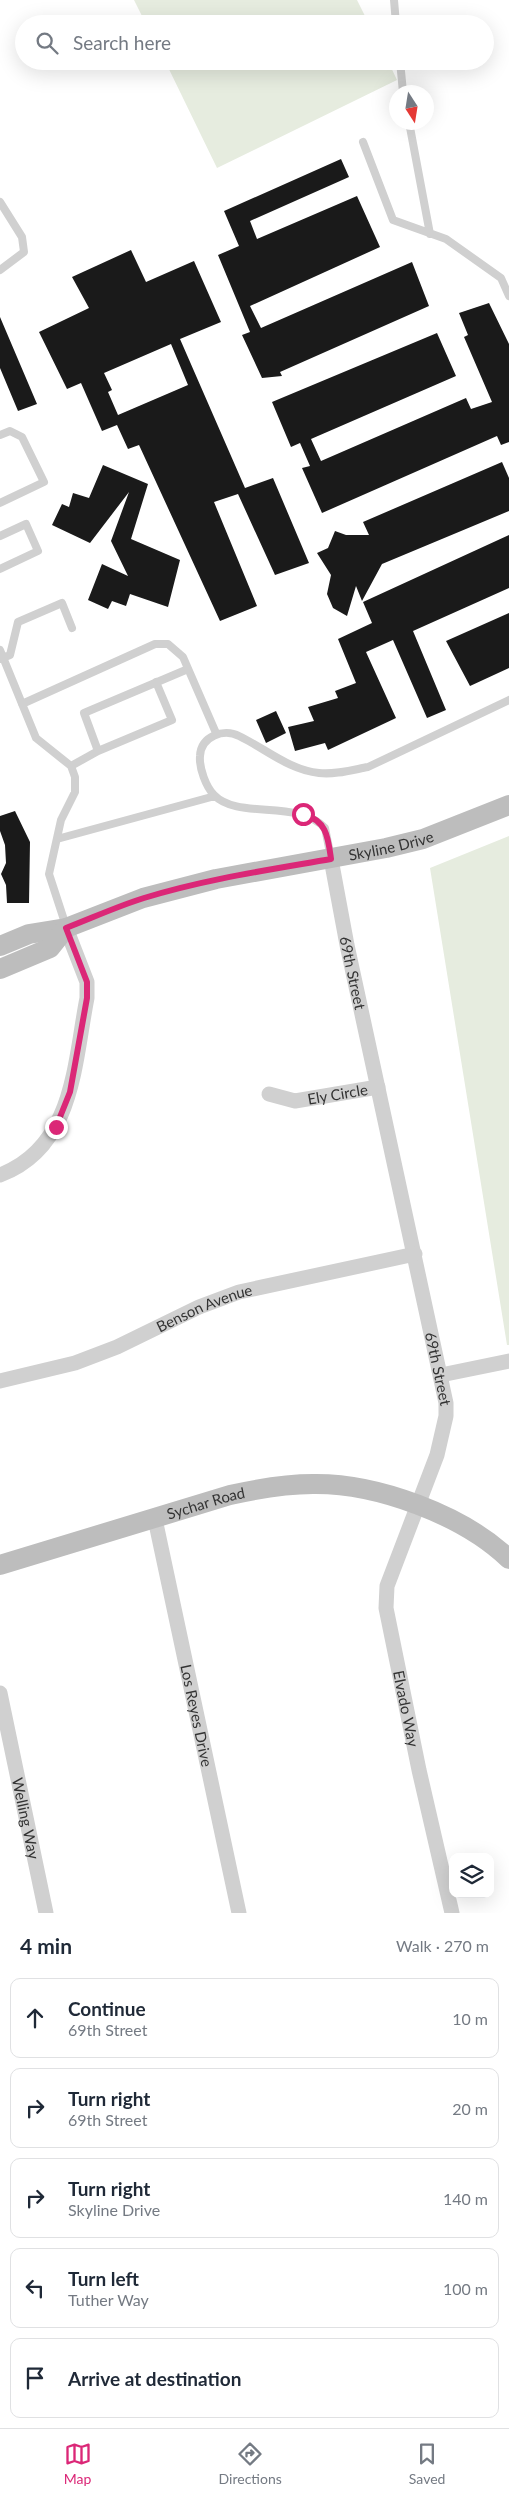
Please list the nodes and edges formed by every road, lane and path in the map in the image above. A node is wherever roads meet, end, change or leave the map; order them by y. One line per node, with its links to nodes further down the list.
1 (394, 0): 2 (lane)
2 (395, 15)
3 (401, 70): 4 (lane)
4 (402, 85)
5 (410, 130): 8 (lane)
6 (362, 142): 8 (lane)
7 (0, 202): 9 (lane)
8 (430, 234): 10 (lane)
9 (0, 270)
10 (509, 296)
11 (0, 435): 12 (lane)
12 (0, 503)
13 (0, 536): 14 (lane)
14 (0, 569)
15 (72, 628): 16 (lane)
16 (1, 656): 20 (lane)
17 (188, 669): 18 (lane); 20 (lane); 21 (lane)
18 (156, 682): 22 (lane); 22 (lane)
19 (509, 700): 21 (lane)
20 (22, 704): 23 (lane)
21 (216, 733): 24 (lane)
22 (98, 751): 23 (lane)
23 (71, 766): 26 (lane)
24 (215, 796): 26 (lane); 27 (lane, 69th Street)
25 (509, 805): 27 (main road, Skyline Drive)
26 (57, 839): 28 (lane)
27 (331, 859): 28 (main road, Skyline Drive); 31 (street, 69th Street)
28 (66, 928): 29 (main road, Skyline Drive); 30 (main road); 33 (street)
29 (0, 946)
30 (0, 969)
31 (378, 1087): 32 (street, Ely Circle); 34 (street, 69th Street)
32 (268, 1094)
33 (0, 1175)
34 (415, 1254): 36 (street, 69th Street); 37 (street, Benson Avenue)
35 (509, 1361): 36 (street)
36 (441, 1375): 38 (street, 69th Street)
37 (0, 1381)
38 (416, 1505): 39 (main road, Sychar Road); 40 (main road); 46 (street, Elvado Way)
39 (155, 1519): 41 (main road, Sychar Road); 45 (street, Los Reyes Drive)
40 (509, 1559)
41 (0, 1565)
42 (0, 1693): 43 (street, Welling Way)
43 (7, 1762): 44 (street, Welling Way)
44 (46, 1913)
45 (239, 1913)
46 (452, 1913)

